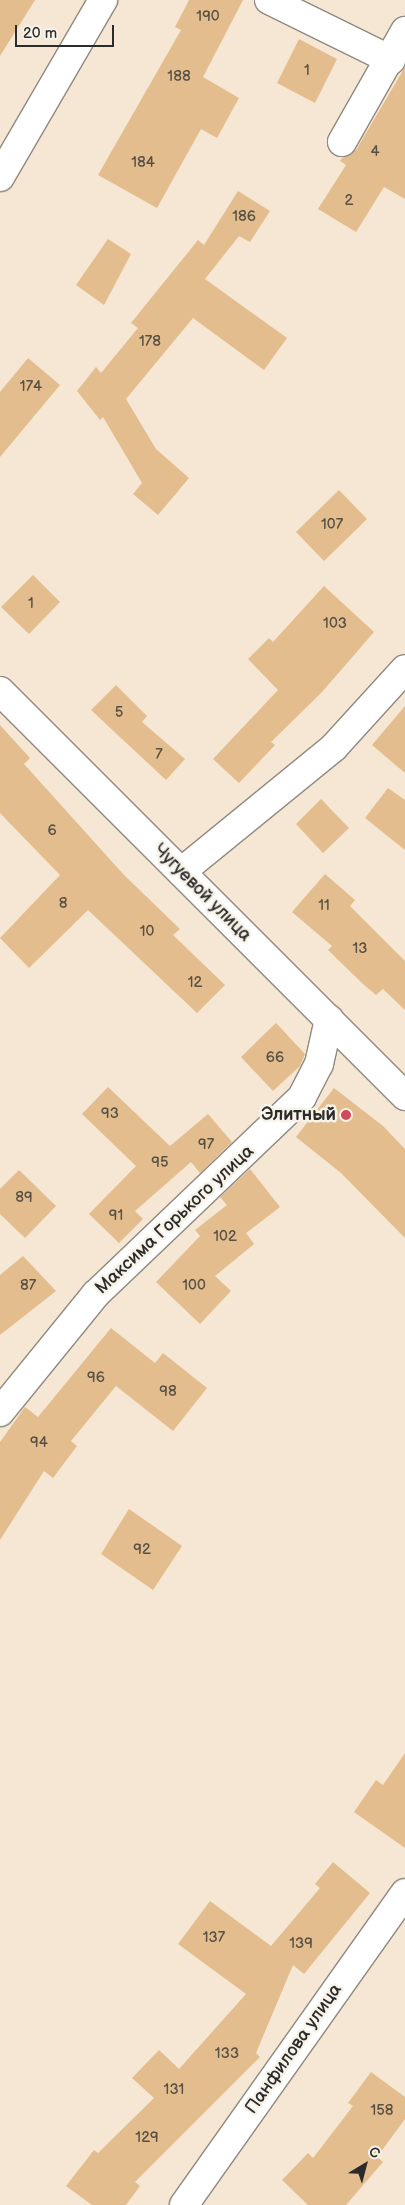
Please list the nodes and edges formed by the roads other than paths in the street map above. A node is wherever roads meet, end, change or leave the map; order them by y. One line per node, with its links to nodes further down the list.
1 (103, 0): 6 (street)
2 (269, 0): 4 (street)
3 (405, 32): 4 (street)
4 (391, 60): 5 (street)
5 (342, 142)
6 (0, 177)
7 (405, 669): 9 (street)
8 (0, 691): 9 (street, Чугуевой улица)
9 (181, 872): 10 (street, Чугуевой улица)
10 (329, 1020): 11 (street, Чугуевой улица); 12 (street, Максима Горького улица)
11 (405, 1096)
12 (0, 1412)
13 (405, 1893): 14 (street, Панфилова улица)
14 (184, 2205)

